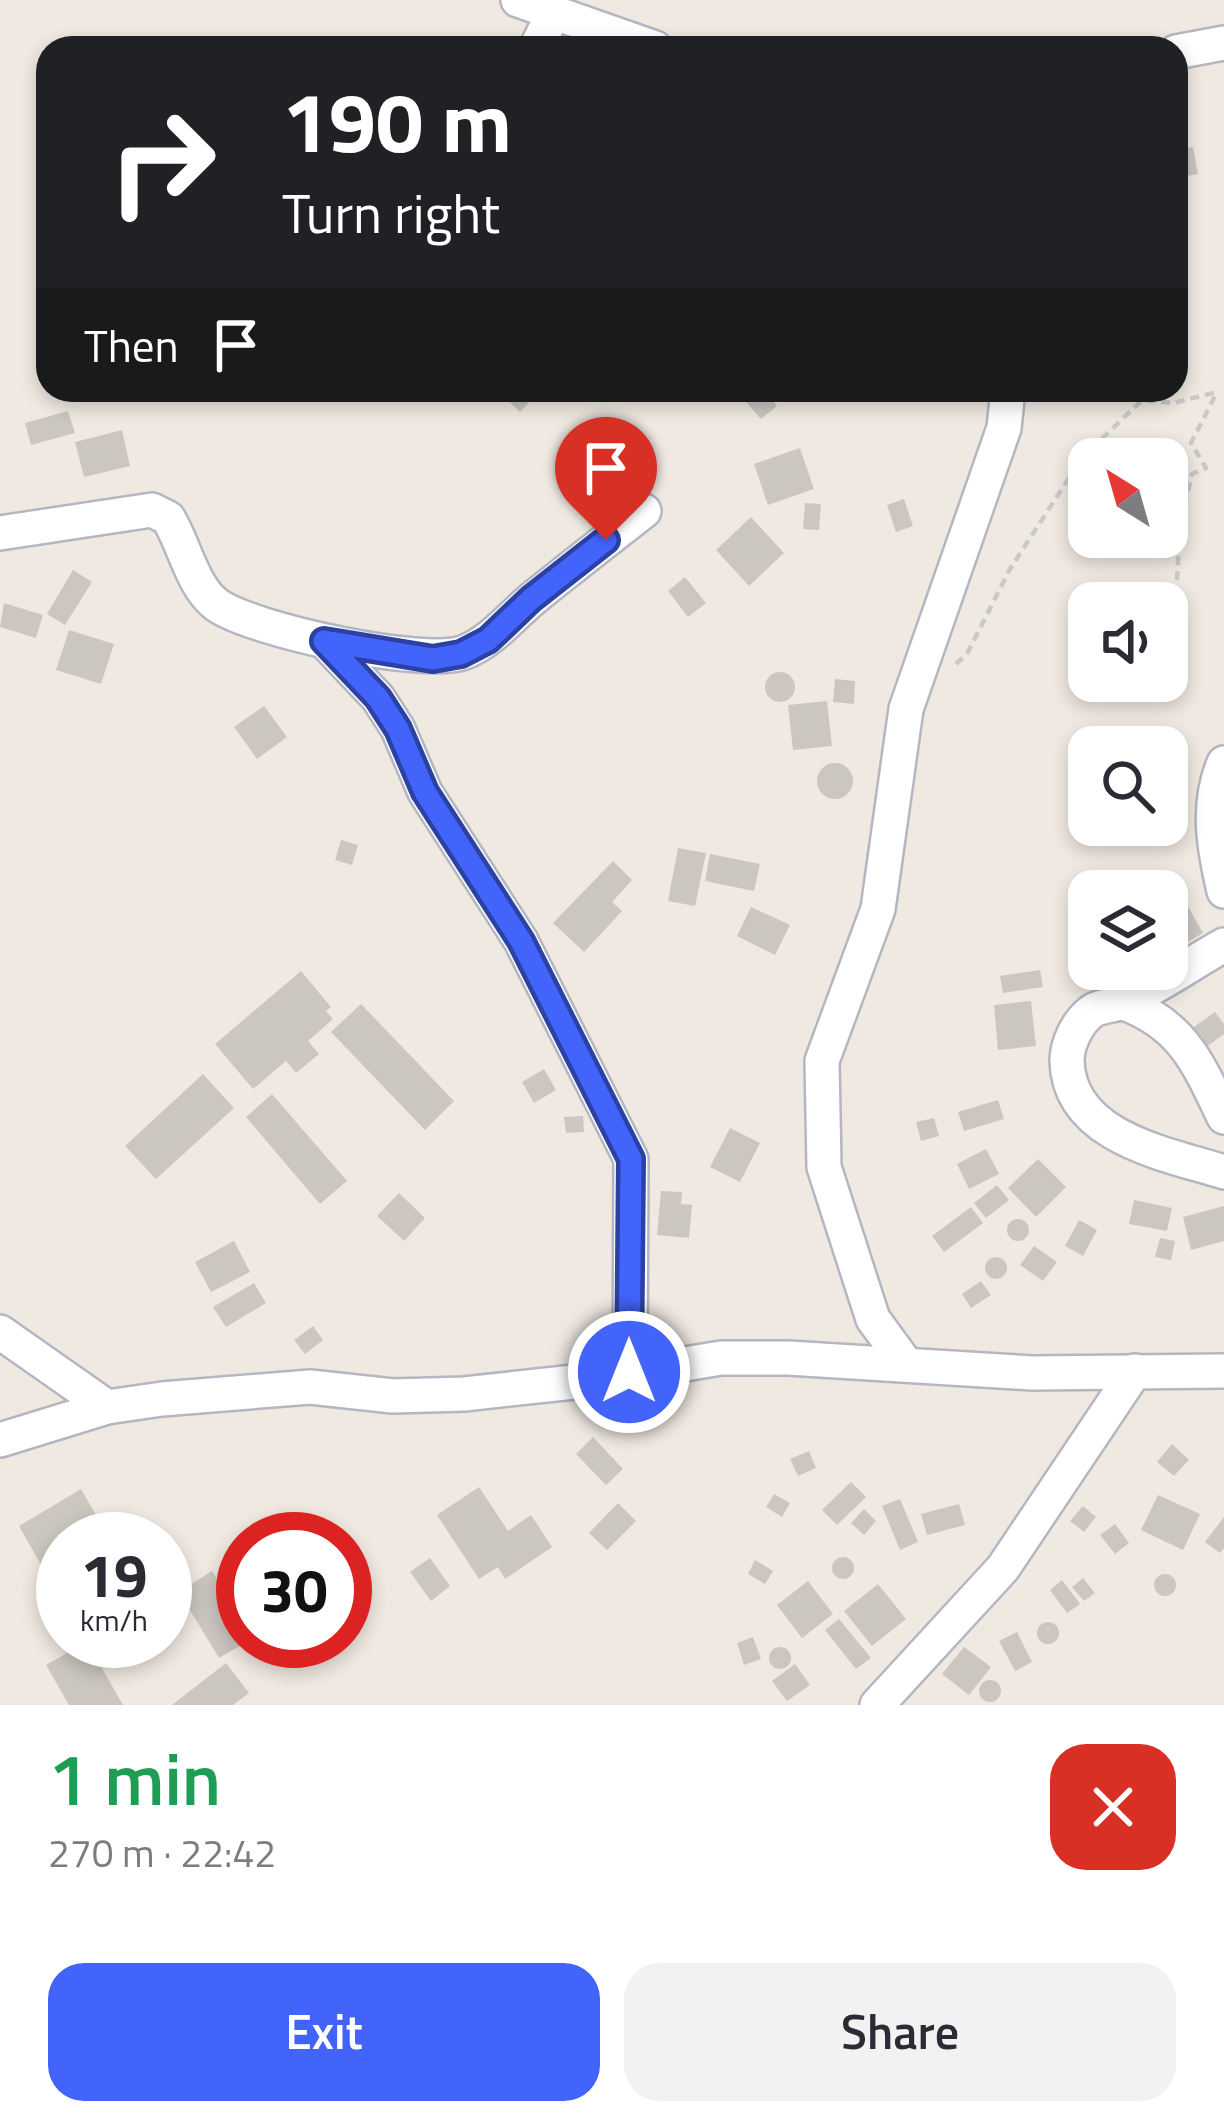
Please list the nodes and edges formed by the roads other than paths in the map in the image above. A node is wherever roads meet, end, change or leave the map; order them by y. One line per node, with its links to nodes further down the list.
1 (518, 0): 2 (street)
2 (554, 13): 3 (street); 4 (street)
3 (542, 36)
4 (621, 36)
5 (1224, 43): 6 (street)
6 (1188, 50)
7 (1007, 402): 18 (street)
8 (644, 511): 10 (street)
9 (0, 533): 10 (street)
10 (324, 641): 21 (street)
11 (1224, 763): 12 (street)
12 (1224, 891)
13 (1224, 945): 14 (street)
14 (1124, 1003): 15 (street); 16 (street)
15 (1224, 1117)
16 (1224, 1172)
17 (0, 1332): 22 (street)
18 (906, 1364): 19 (street); 21 (street)
19 (1135, 1371): 20 (street); 24 (street)
20 (1224, 1371)
21 (629, 1372): 22 (street)
22 (107, 1407): 23 (street)
23 (0, 1440)
24 (877, 1705)

